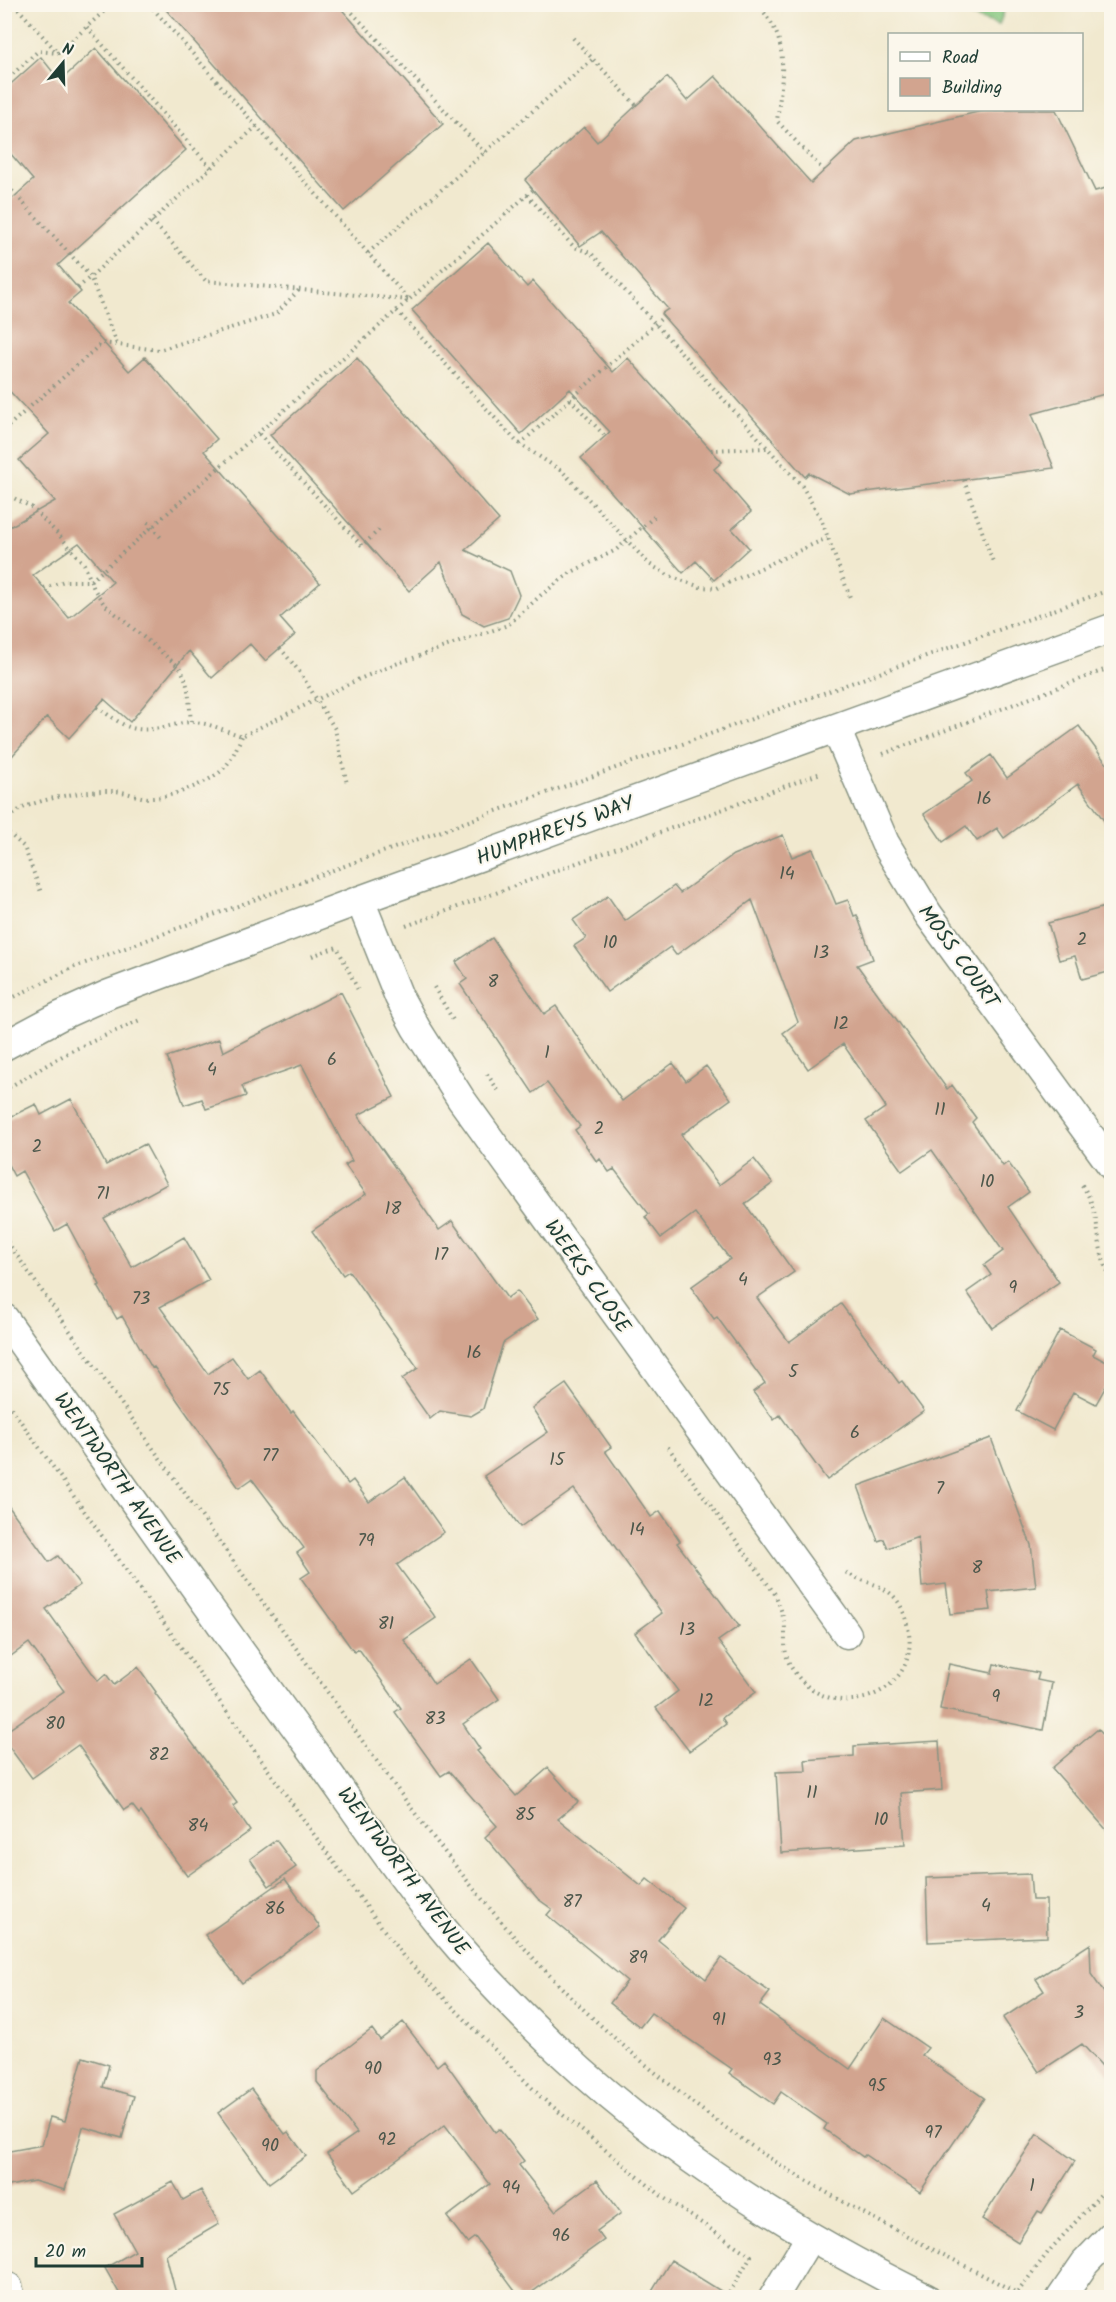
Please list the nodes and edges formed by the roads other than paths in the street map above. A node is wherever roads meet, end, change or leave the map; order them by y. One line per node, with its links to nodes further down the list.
1 (1112, 628): 2 (street, HUMPHREYS WAY)
2 (836, 729): 3 (street, HUMPHREYS WAY); 5 (street, MOSS COURT)
3 (360, 900): 4 (street, HUMPHREYS WAY); 7 (street, WEEKS CLOSE)
4 (4, 1046)
5 (1112, 1166)
6 (4, 1318): 9 (street, WENTWORTH AVENUE)
7 (847, 1634)
8 (1112, 2235): 12 (street)
9 (810, 2237): 10 (street); 11 (street, WENTWORTH AVENUE)
10 (773, 2298)
11 (926, 2298)
12 (1061, 2298)

